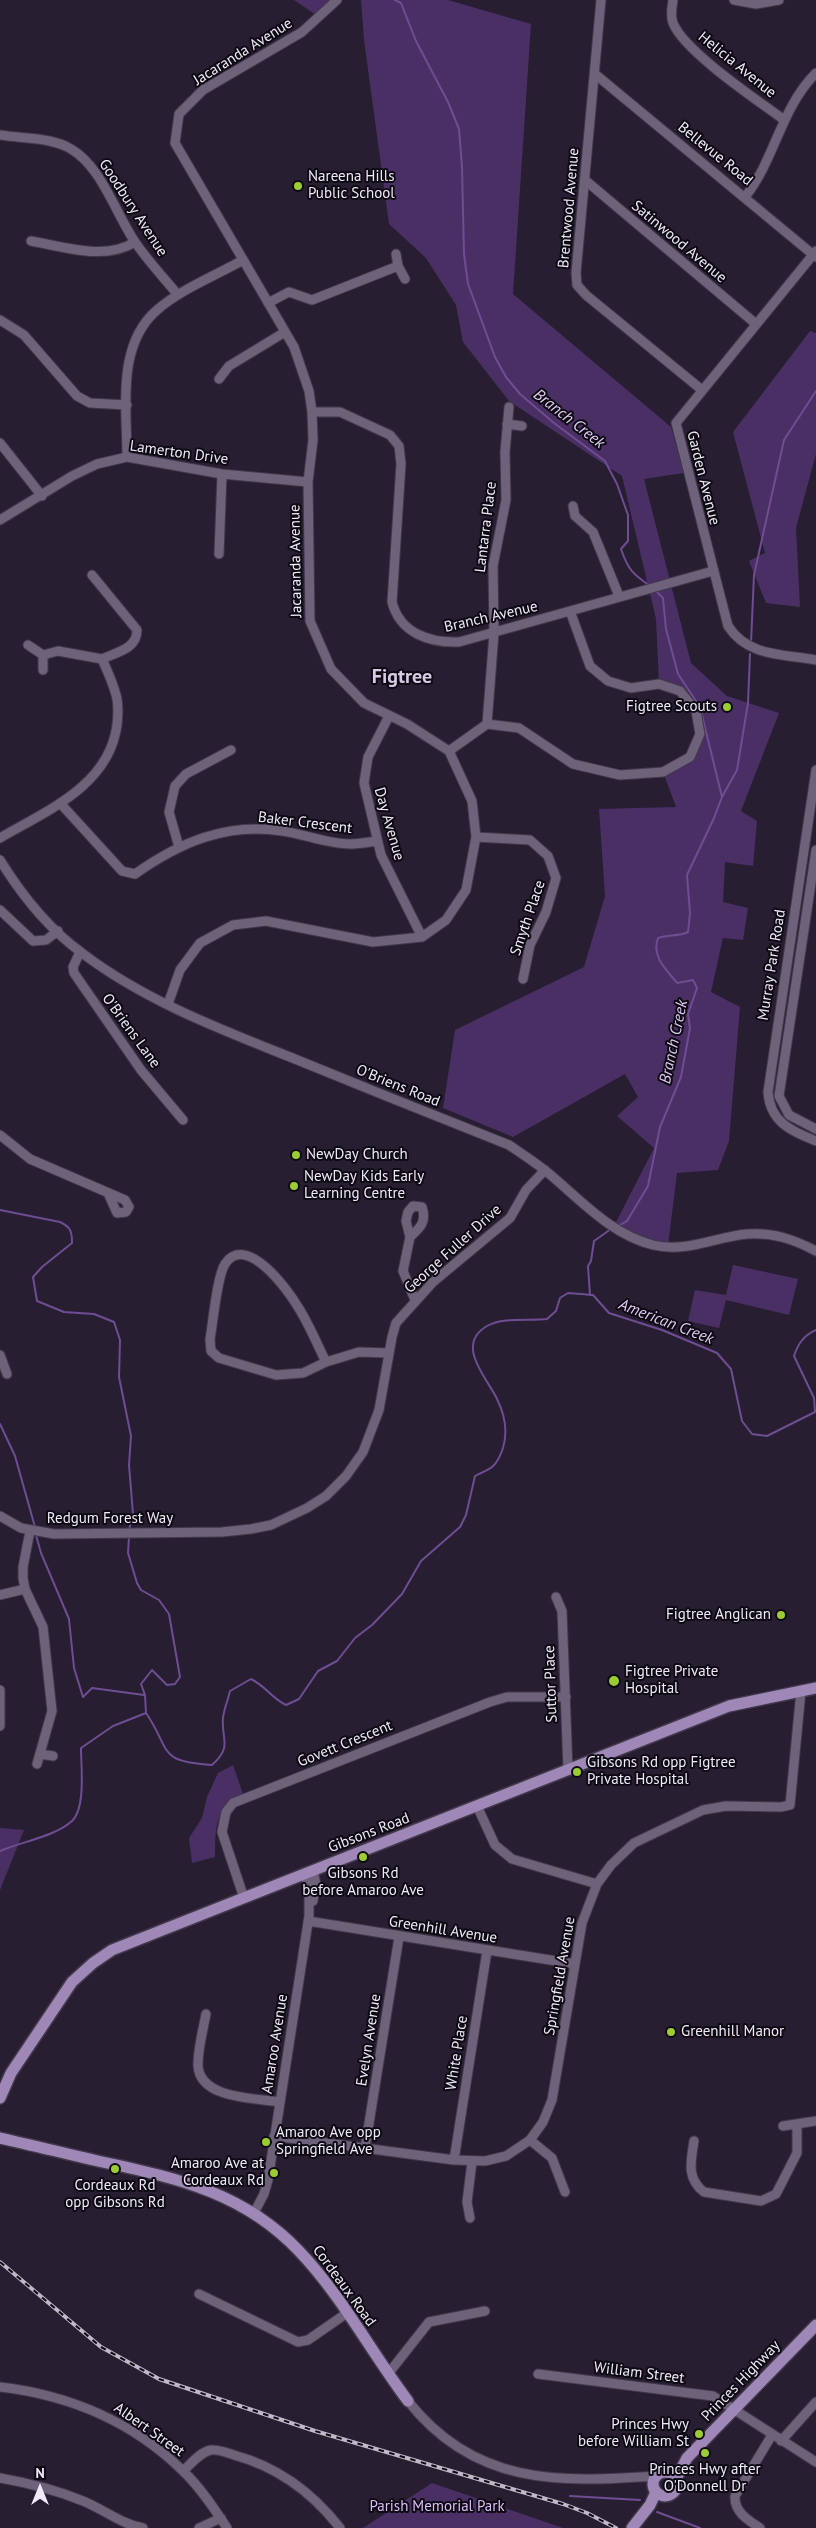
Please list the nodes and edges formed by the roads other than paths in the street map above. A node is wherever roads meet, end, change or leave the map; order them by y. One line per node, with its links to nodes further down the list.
1 (337, 0): 16 (street, Jacaranda Avenue)
2 (601, 0): 7 (street, Brentwood Avenue)
3 (672, 0): 8 (street, Helicia Avenue)
4 (734, 0): 5 (street)
5 (779, 0)
6 (816, 73): 8 (street)
7 (595, 74): 10 (street, Brentwood Avenue); 11 (street, Bellevue Road)
8 (783, 120): 11 (street)
9 (0, 135): 13 (street, Goodbury Avenue)
10 (585, 180): 22 (street, Satinwood Avenue); 25 (street, Brentwood Avenue)
11 (745, 197): 15 (street, Bellevue Road)
12 (31, 241): 13 (street)
13 (135, 242): 19 (street, Goodbury Avenue)
14 (396, 254): 17 (street)
15 (815, 254): 22 (street, Garden Avenue)
16 (243, 260): 19 (street); 20 (street, Jacaranda Avenue)
17 (398, 266): 18 (street); 20 (street)
18 (405, 279)
19 (178, 295): 26 (street)
20 (268, 303): 23 (street, Jacaranda Avenue)
21 (0, 320): 26 (street)
22 (756, 324): 25 (street, Garden Avenue)
23 (285, 332): 24 (street); 28 (street, Jacaranda Avenue)
24 (219, 379)
25 (702, 390): 39 (street, Garden Avenue)
26 (127, 405): 32 (street)
27 (509, 407): 29 (street, Lantarra Place)
28 (312, 412): 34 (street, Jacaranda Avenue); 43 (street, Branch Avenue)
29 (507, 424): 30 (street); 43 (street, Lantarra Place)
30 (522, 426)
31 (0, 443): 35 (street)
32 (127, 457): 33 (street, Lamerton Drive); 35 (street, Lamerton Drive)
33 (222, 474): 34 (street, Lamerton Drive); 38 (street)
34 (308, 482): 49 (street, Jacaranda Avenue)
35 (42, 496): 37 (street, Lamerton Drive)
36 (573, 506): 41 (street)
37 (0, 520)
38 (219, 554)
39 (712, 571): 41 (street, Branch Avenue); 47 (street, Garden Avenue)
40 (92, 575): 46 (street)
41 (619, 596): 42 (street, Branch Avenue)
42 (570, 611): 43 (street, Branch Avenue); 50 (street)
43 (494, 633): 50 (street, Lantarra Place)
44 (28, 645): 45 (street)
45 (43, 655): 46 (street); 48 (street)
46 (102, 659): 54 (street)
47 (816, 660)
48 (44, 670)
49 (389, 716): 52 (street, Jacaranda Avenue); 57 (street, Day Avenue)
50 (487, 724): 52 (street)
51 (231, 750): 58 (street)
52 (449, 752): 55 (street)
53 (816, 770): 68 (street, Murray Park Road)
54 (60, 803): 56 (street); 58 (street, Baker Crescent)
55 (476, 837): 63 (street); 65 (street, Smyth Place)
56 (0, 838)
57 (377, 841): 58 (street, Baker Crescent); 63 (street, Day Avenue)
58 (179, 847)
59 (816, 850): 67 (street, Murray Park Road)
60 (0, 860): 62 (street, O'Briens Road)
61 (0, 910): 62 (street)
62 (58, 931): 64 (street, O'Briens Road)
63 (422, 937): 66 (street)
64 (80, 952): 66 (street, O'Briens Road); 69 (street, O'Briens Lane)
65 (523, 980)
66 (168, 1004): 73 (street, O'Briens Road)
67 (779, 1096): 68 (street); 70 (street)
68 (768, 1100): 72 (street)
69 (184, 1120)
70 (816, 1128)
71 (0, 1135): 74 (street)
72 (816, 1140)
73 (545, 1170): 76 (street, O'Briens Road); 77 (street, George Fuller Drive)
74 (108, 1193)
75 (410, 1238): 77 (street)
76 (816, 1251)
77 (415, 1300): 78 (street, George Fuller Drive)
78 (389, 1353): 80 (street); 84 (street, George Fuller Drive)
79 (0, 1355): 81 (street)
80 (326, 1362): 80 (street)
81 (7, 1374)
82 (0, 1516): 83 (street, Redgum Forest Way)
83 (30, 1531): 84 (street, Redgum Forest Way); 85 (street)
84 (194, 1533)
85 (25, 1589): 86 (street); 93 (street)
86 (0, 1595)
87 (556, 1597): 91 (street, Suttor Place)
88 (816, 1688): 90 (main road, Gibsons Road)
89 (0, 1690): 92 (street)
90 (801, 1691): 96 (main road, Gibsons Road); 99 (street, Springfield Avenue)
91 (566, 1697): 96 (street, Suttor Place); 100 (street, Govett Crescent)
92 (0, 1726)
93 (40, 1754): 94 (street); 95 (street)
94 (52, 1756)
95 (37, 1764)
96 (568, 1770): 97 (main road, Gibsons Road)
97 (477, 1806): 98 (main road, Gibsons Road); 99 (street)
98 (309, 1872): 100 (main road, Gibsons Road); 101 (street, Amaroo Avenue)
99 (597, 1884): 104 (street, Springfield Avenue)
100 (244, 1898): 106 (main road, Gibsons Road)
101 (308, 1918): 102 (street, Greenhill Avenue); 107 (street, Amaroo Avenue)
102 (399, 1937): 103 (street, Greenhill Avenue); 115 (street, Evelyn Avenue)
103 (487, 1951): 104 (street, Greenhill Avenue); 116 (street, White Place)
104 (575, 1964): 113 (street, Springfield Avenue)
105 (206, 2014): 107 (street)
106 (0, 2098)
107 (280, 2102): 111 (street, Amaroo Avenue)
108 (816, 2121): 109 (street)
109 (797, 2124): 110 (street); 114 (street)
110 (783, 2126)
111 (274, 2136): 115 (street, Springfield Avenue); 119 (street, Amaroo Avenue)
112 (0, 2138): 119 (main road, Cordeaux Road)
113 (530, 2140): 117 (street, Springfield Avenue); 118 (street)
114 (694, 2141)
115 (366, 2148): 116 (street, Springfield Avenue)
116 (454, 2160): 117 (street, Springfield Avenue)
117 (472, 2162): 120 (street)
118 (565, 2192)
119 (252, 2211): 123 (main road, Cordeaux Road)
120 (470, 2218)
121 (199, 2294): 123 (street)
122 (485, 2311): 125 (street)
123 (348, 2314): 125 (main road, Cordeaux Road)
124 (816, 2325): 130 (main road, Princes Highway)
125 (388, 2374): 128 (main road, Cordeaux Road)
126 (538, 2374): 130 (street, William Street)
127 (0, 2387): 134 (street, Albert Street)
128 (408, 2401): 136 (street, Cordeaux Road)
129 (816, 2402): 132 (street)
130 (734, 2410): 131 (street, William Street); 136 (main road, Princes Highway)
131 (772, 2435): 132 (street, William Street); 143 (street)
132 (781, 2441): 133 (street, William Street)
133 (816, 2462)
134 (183, 2470): 137 (street, Albert Street); 141 (street)
135 (0, 2478): 138 (street)
136 (661, 2483): 142 (main road, Princes Highway)
137 (221, 2518): 139 (street); 140 (street, Albert Street)
138 (143, 2528)
139 (199, 2528)
140 (227, 2528)
141 (340, 2528)
142 (632, 2528)
143 (760, 2528)

